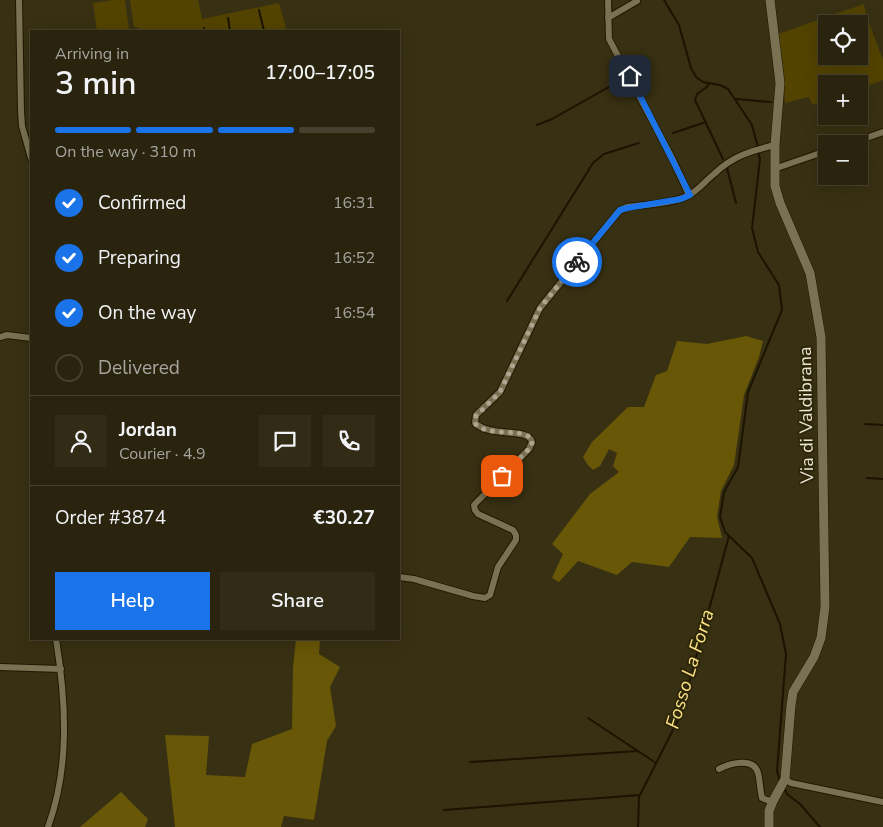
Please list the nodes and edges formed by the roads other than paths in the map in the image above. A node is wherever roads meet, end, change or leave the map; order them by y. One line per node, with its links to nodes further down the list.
1 (19, 0): 9 (street)
2 (608, 0): 5 (street)
3 (770, 0): 8 (street, Via di Valdibrana)
4 (637, 1): 5 (street)
5 (608, 18): 12 (street)
6 (883, 132): 7 (street)
7 (868, 137)
8 (775, 145): 11 (street, Via di Valdibrana); 12 (street)
9 (30, 154)
10 (818, 154): 11 (street)
11 (774, 169): 20 (street, Via di Valdibrana)
12 (690, 195): 15 (street)
13 (0, 338): 14 (street)
14 (30, 338)
15 (400, 577)
16 (56, 640): 18 (street)
17 (0, 667): 18 (street)
18 (61, 668): 23 (street)
19 (719, 769): 21 (street)
20 (784, 781): 21 (street, Via di Valdibrana); 22 (street)
21 (773, 800): 24 (street, Via di Valdibrana)
22 (883, 802)
23 (48, 827)
24 (769, 827)

